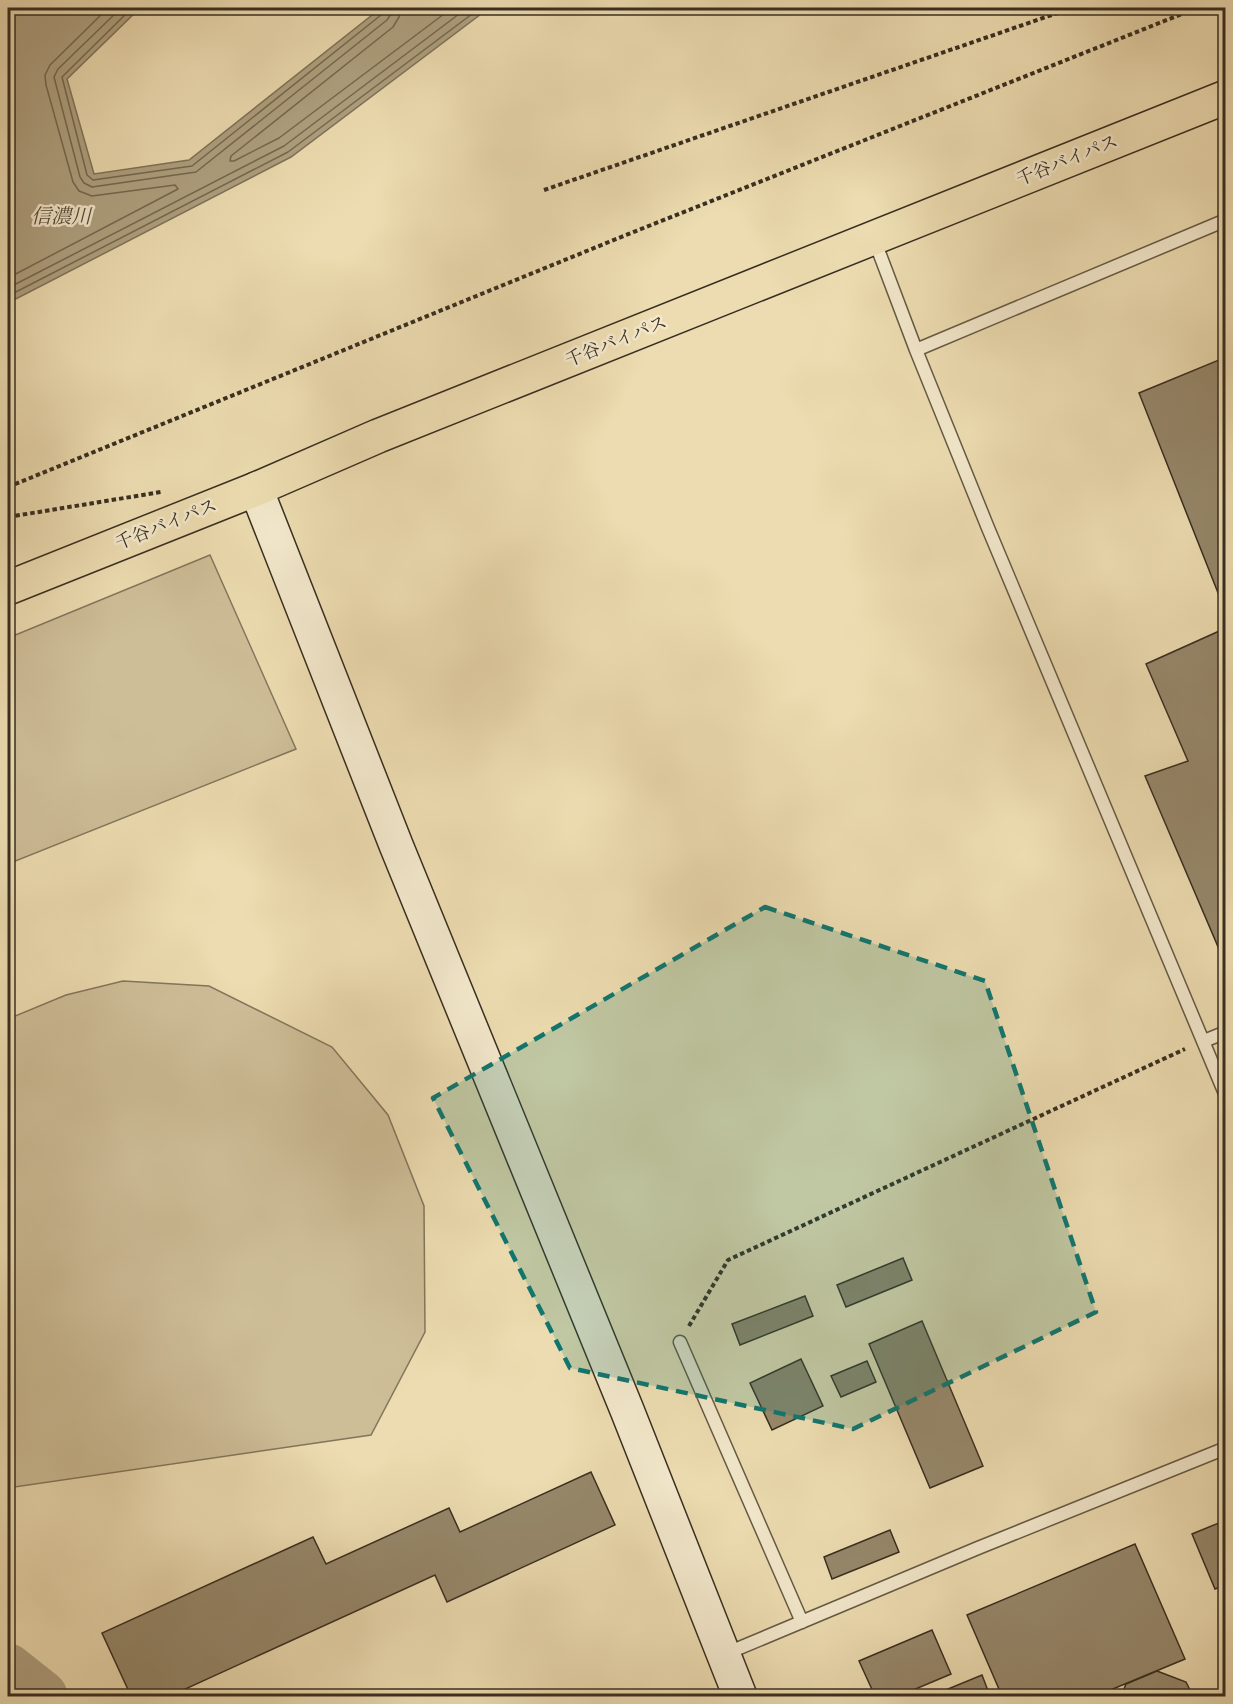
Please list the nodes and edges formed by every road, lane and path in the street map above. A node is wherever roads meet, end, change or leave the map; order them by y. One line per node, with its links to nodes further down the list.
1 (1072, 8): 4 (path)
2 (1197, 8): 8 (path)
3 (1226, 97): 6 (highway, 千谷バイパス)
4 (544, 190)
5 (1226, 220): 7 (lane)
6 (873, 237): 7 (lane); 9 (highway, 千谷バイパス)
7 (916, 350): 14 (lane)
8 (8, 487)
9 (256, 489): 12 (highway, 千谷バイパス); 19 (street)
10 (168, 490): 11 (path)
11 (8, 517)
12 (8, 588)
13 (1226, 1032): 14 (lane)
14 (1204, 1041): 15 (lane); 16 (path)
15 (1226, 1096)
16 (680, 1342): 18 (lane)
17 (1226, 1448): 18 (lane)
18 (802, 1622): 19 (lane)
19 (724, 1655): 20 (street)
20 (740, 1696)

